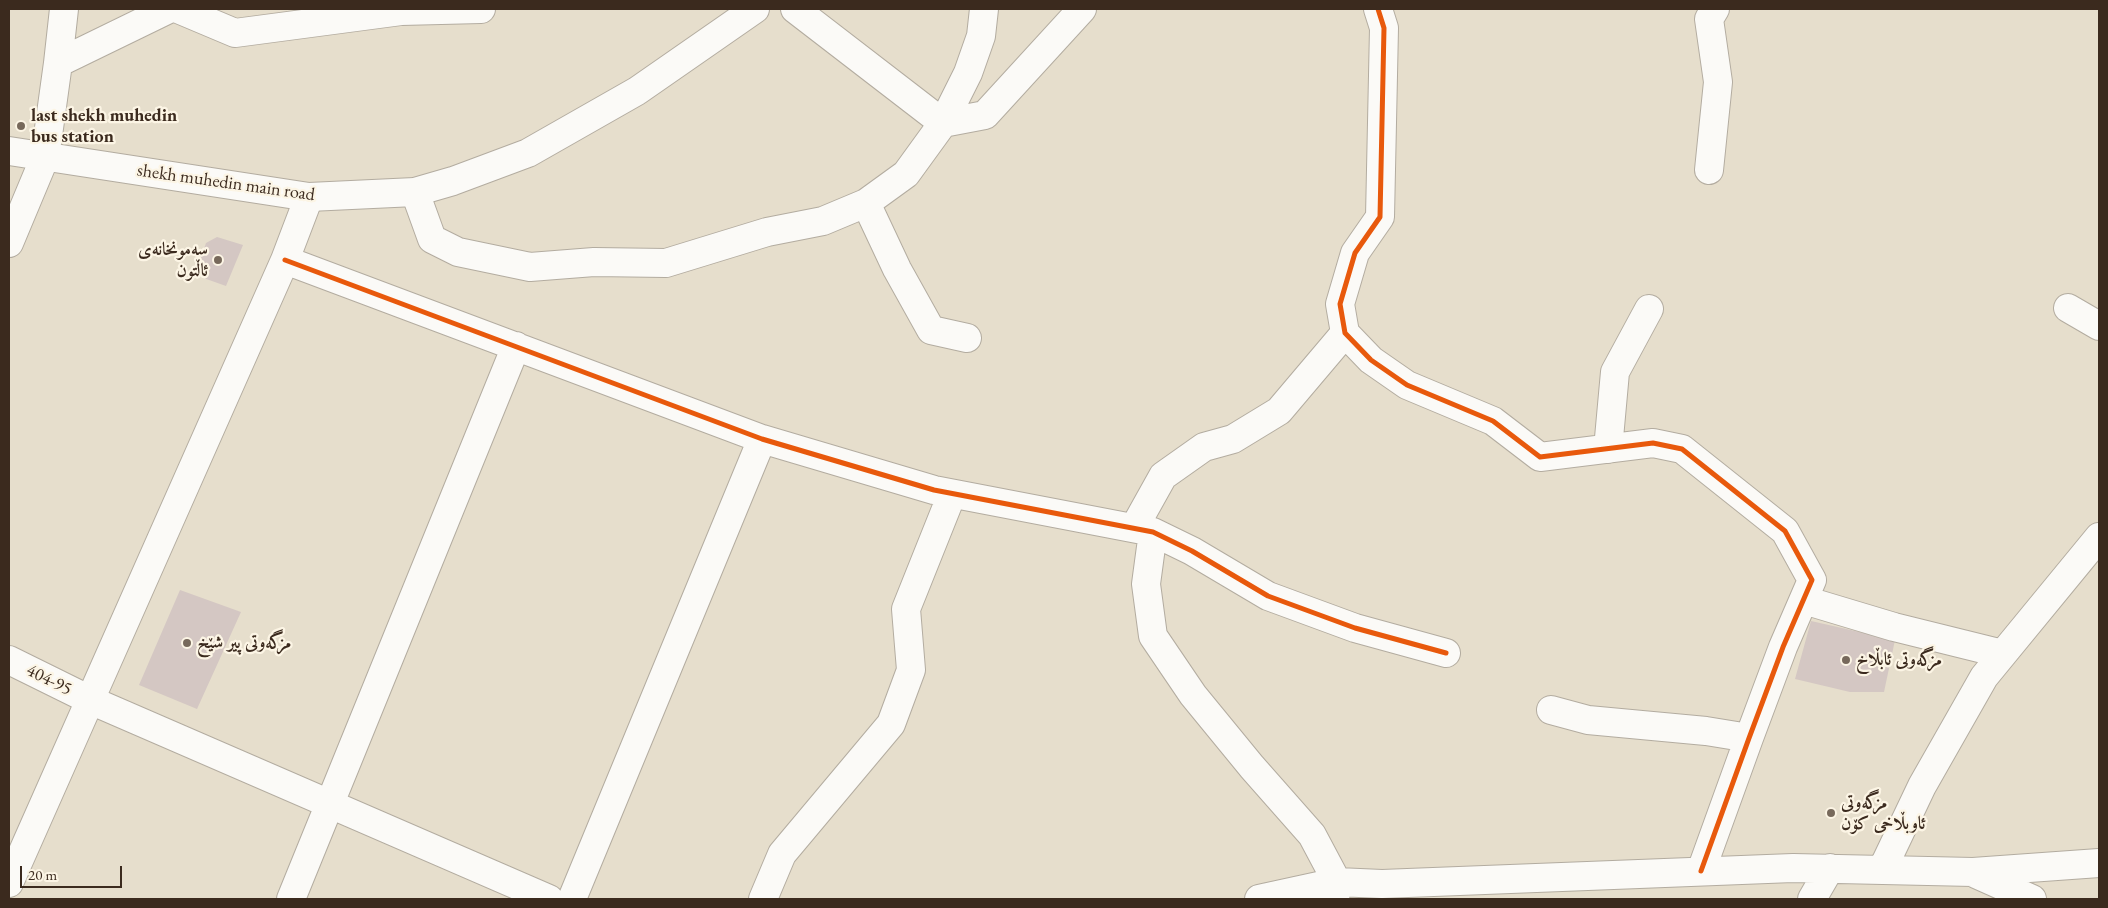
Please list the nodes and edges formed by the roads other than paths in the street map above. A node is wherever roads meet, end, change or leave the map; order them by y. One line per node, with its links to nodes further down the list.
1 (64, 9): 11 (street)
2 (169, 9): 11 (street)
3 (178, 9): 4 (street)
4 (481, 9)
5 (755, 9): 16 (street, shekh muhedin main road)
6 (795, 9): 12 (street)
7 (984, 9): 12 (street)
8 (1082, 9): 12 (street)
9 (1378, 9): 24 (street)
10 (1715, 9): 15 (street)
11 (58, 63): 14 (street)
12 (943, 123): 18 (street)
13 (9, 151): 14 (street, shekh muhedin main road)
14 (45, 157): 17 (street, shekh muhedin main road); 19 (street)
15 (1709, 170)
16 (415, 192): 17 (street, shekh muhedin main road); 18 (street)
17 (308, 197): 20 (street)
18 (866, 203): 25 (street)
19 (9, 243)
20 (285, 260): 26 (street); 36 (street)
21 (2068, 308): 23 (street)
22 (1649, 309): 28 (street)
23 (2099, 326)
24 (1345, 333): 28 (street); 30 (street)
25 (967, 338)
26 (516, 346): 27 (street); 39 (street)
27 (762, 439): 29 (street); 50 (street)
28 (1608, 449): 32 (street)
29 (952, 494): 30 (street); 51 (street)
30 (1144, 530): 33 (street); 47 (street)
31 (2099, 537): 34 (street)
32 (1804, 600): 34 (street); 38 (street)
33 (1446, 653)
34 (2003, 654): 42 (street)
35 (9, 660): 36 (street, 404-95)
36 (90, 700): 39 (street, 404-95); 45 (street)
37 (1551, 710): 38 (street)
38 (1749, 738): 43 (street)
39 (330, 804): 48 (street); 49 (street, 404-95)
40 (2099, 863): 44 (street)
41 (1830, 868): 42 (street); 43 (street); 54 (street)
42 (1882, 870): 44 (street)
43 (1701, 871): 46 (street)
44 (1972, 872): 55 (street)
45 (9, 883)
46 (1382, 884): 47 (street); 53 (street)
47 (1336, 891): 52 (street)
48 (291, 899)
49 (549, 899)
50 (572, 899)
51 (763, 899)
52 (1259, 899)
53 (1472, 899)
54 (1812, 899)
55 (2032, 899)

